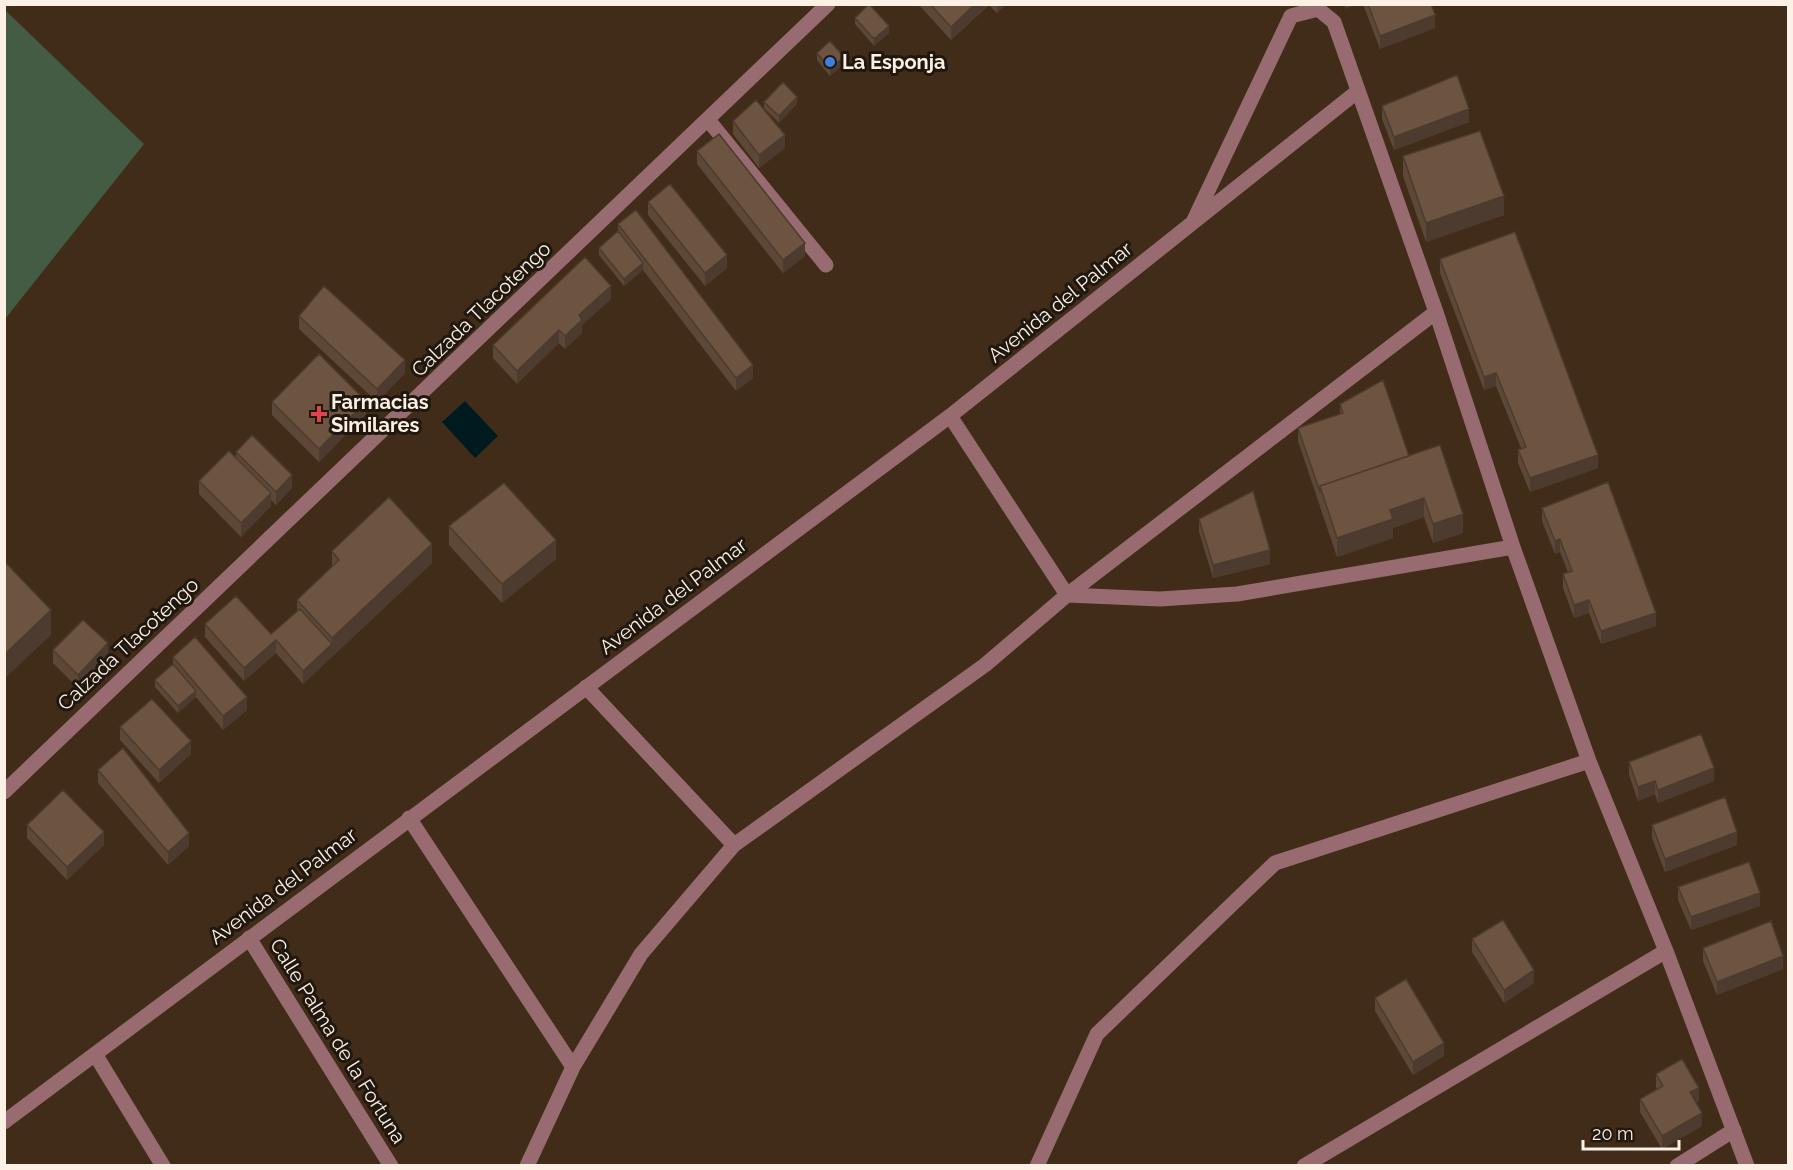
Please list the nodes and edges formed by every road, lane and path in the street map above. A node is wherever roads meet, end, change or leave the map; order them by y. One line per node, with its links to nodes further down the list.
1 (828, 4): 3 (street, Calzada Tlacotengo)
2 (1358, 91): 4 (street, Avenida del Palmar); 4 (street); 6 (street)
3 (709, 121): 5 (street); 12 (street, Calzada Tlacotengo)
4 (1193, 223): 7 (street, Avenida del Palmar)
5 (826, 265)
6 (1436, 312): 8 (street); 9 (street)
7 (950, 416): 9 (street); 10 (street, Avenida del Palmar)
8 (1513, 547): 9 (street); 11 (street)
9 (1067, 595): 14 (street)
10 (586, 687): 13 (street, Avenida del Palmar); 14 (street)
11 (1589, 761): 16 (street); 24 (street)
12 (4, 792)
13 (409, 818): 15 (street, Avenida del Palmar); 18 (street)
14 (734, 845): 18 (street)
15 (249, 938): 17 (street, Avenida del Palmar); 22 (street, Calle Palma de la Fortuna)
16 (1666, 951): 20 (street); 25 (street)
17 (95, 1054): 19 (street, Avenida del Palmar); 21 (street)
18 (573, 1067): 23 (street)
19 (4, 1122)
20 (1734, 1130): 26 (street); 27 (street)
21 (163, 1166)
22 (392, 1166)
23 (527, 1166)
24 (1037, 1166)
25 (1304, 1166)
26 (1677, 1166)
27 (1746, 1166)

